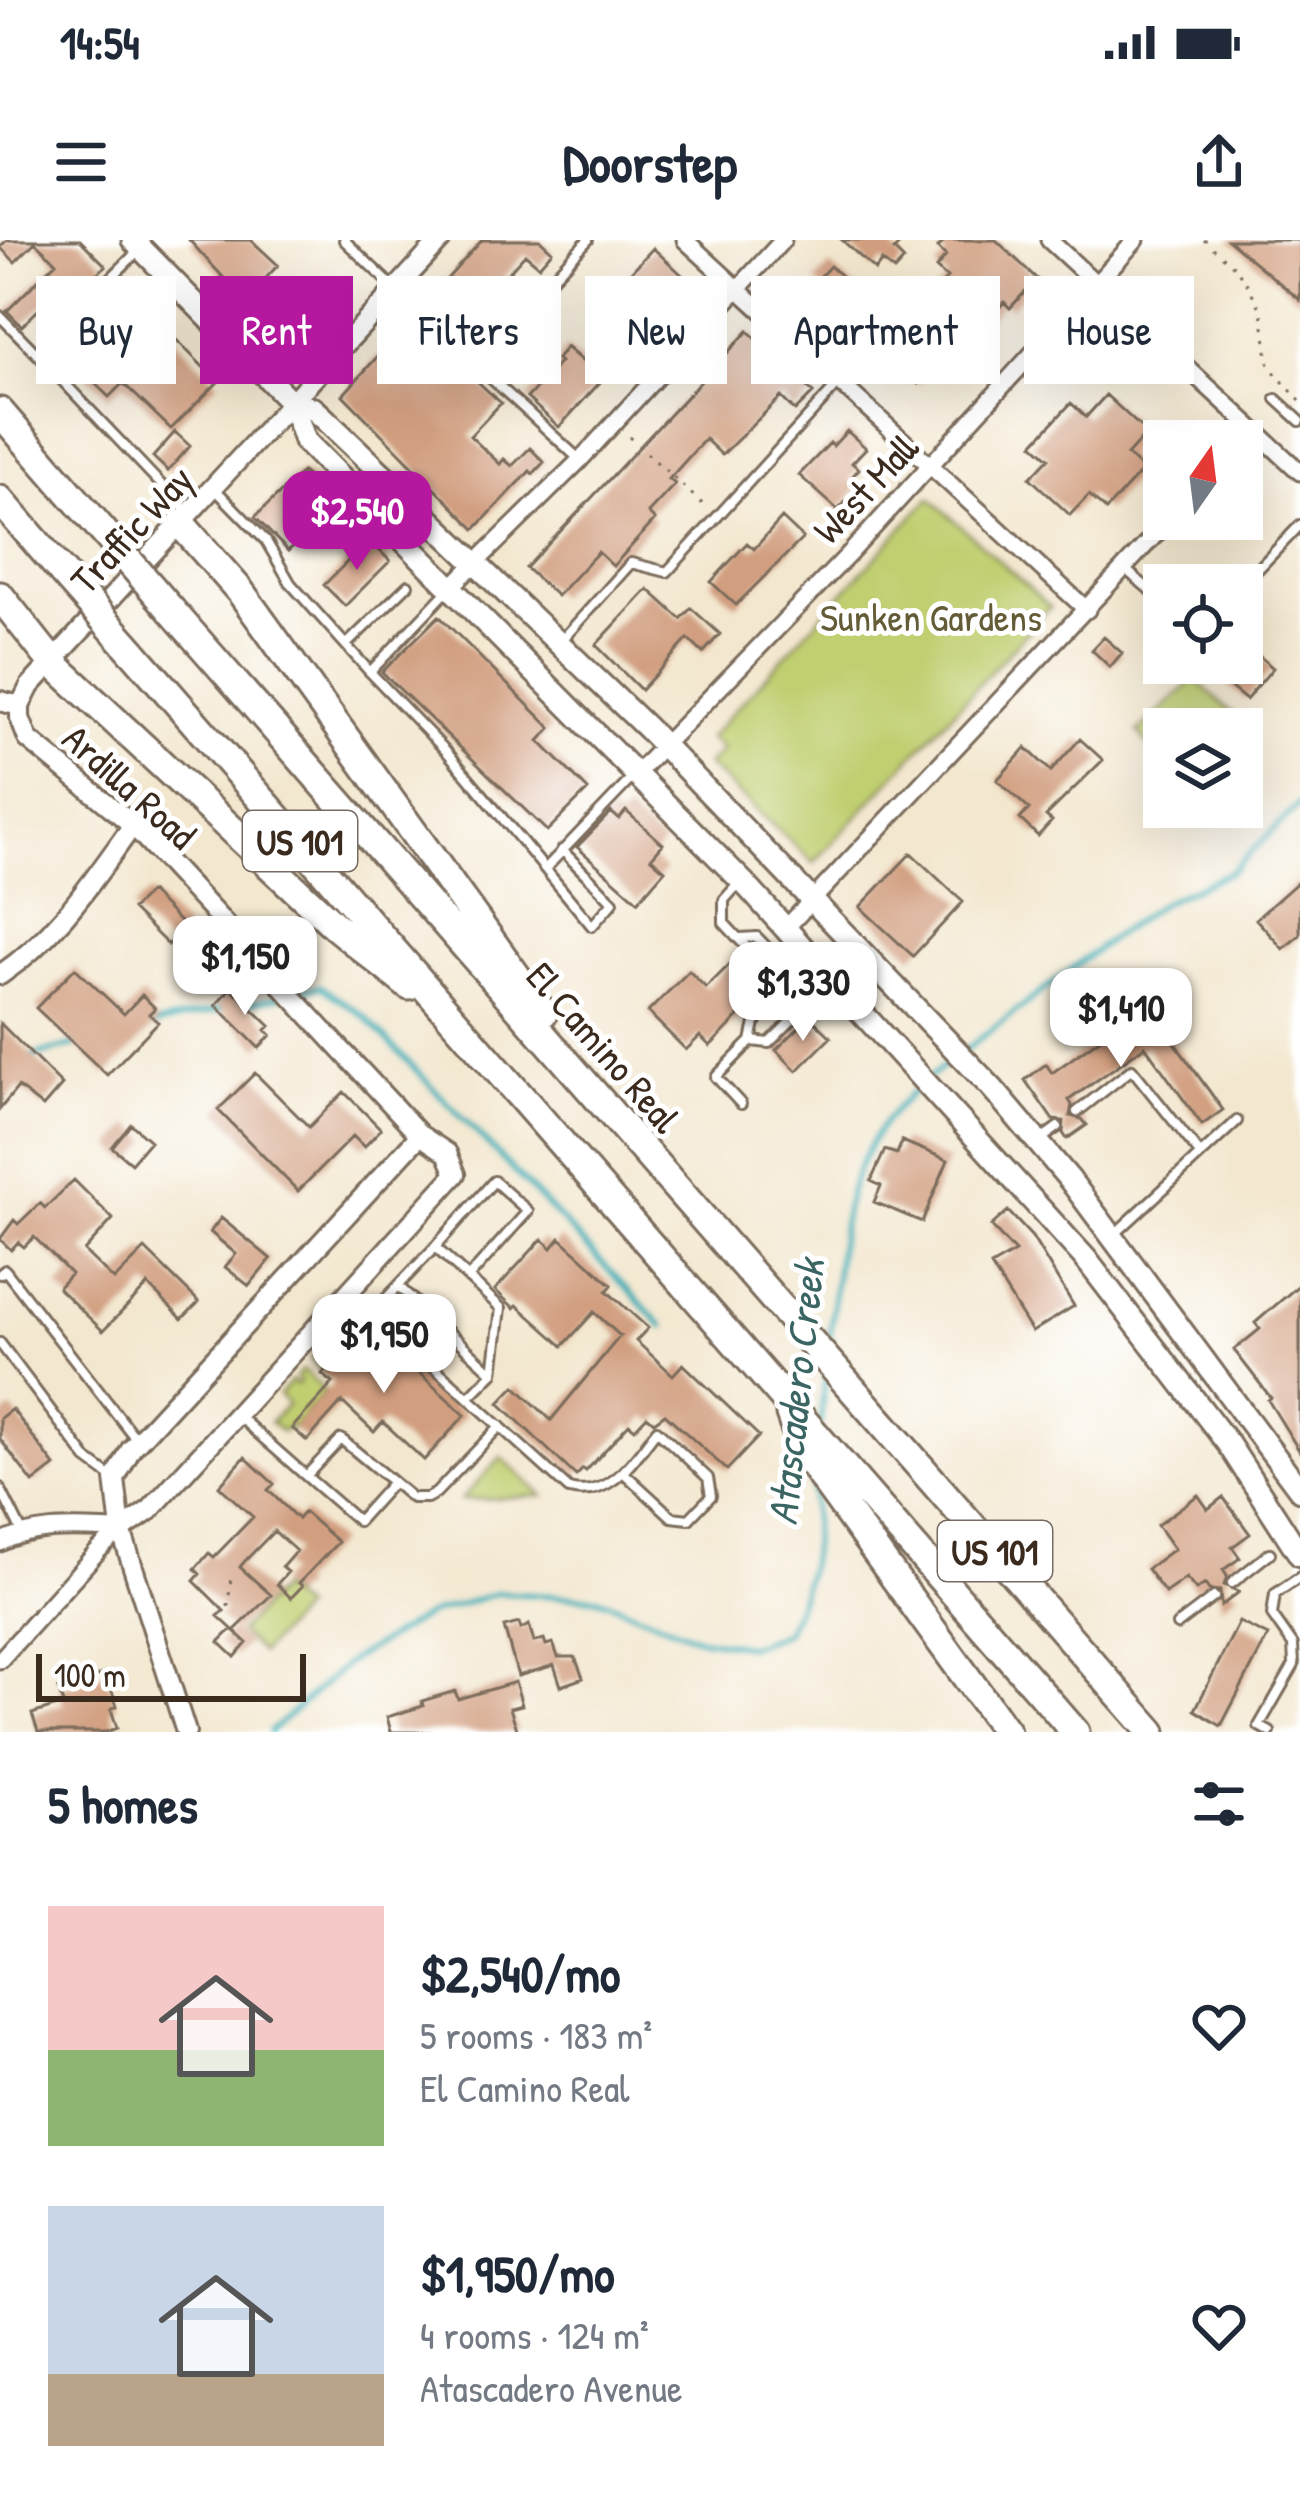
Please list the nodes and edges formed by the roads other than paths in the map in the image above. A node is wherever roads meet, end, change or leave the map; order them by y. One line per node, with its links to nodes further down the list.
1 (344, 240): 10 (lane)
2 (441, 240): 11 (street, Traffic Way)
3 (588, 240): 30 (lane)
4 (685, 240): 14 (street)
5 (783, 240): 14 (street)
6 (1049, 240): 12 (street)
7 (1136, 240): 13 (street, West Mall)
8 (137, 244): 9 (lane); 25 (main road)
9 (107, 276)
10 (381, 276)
11 (409, 276)
12 (1088, 276)
13 (1103, 276)
14 (738, 289): 15 (street); 30 (street)
15 (751, 301)
16 (377, 311): 25 (street, Traffic Way)
17 (0, 316): 18 (lane)
18 (36, 353)
19 (1024, 363): 31 (street, West Mall)
20 (1194, 382): 27 (street)
21 (64, 384): 35 (lane)
22 (838, 384): 46 (lane)
23 (840, 384): 31 (street)
24 (1276, 399): 28 (lane)
25 (292, 404): 33 (street, Traffic Way); 38 (main road); 43 (main road)
26 (0, 412): 73 (highway, El Camino Real / US 101, bridge)
27 (1232, 420)
28 (1300, 422)
29 (1263, 446): 32 (street)
30 (580, 460): 38 (street)
31 (931, 466): 45 (street); 51 (street, West Mall)
32 (1300, 472)
33 (214, 488): 35 (street, Traffic Way); 47 (lane)
34 (0, 500): 67 (highway, US 101, bridge)
35 (186, 519): 48 (street, Traffic Way); 73 (highway)
36 (1300, 525): 39 (lane)
37 (1152, 540): 40 (street)
38 (472, 564): 43 (street); 46 (main road)
39 (1263, 564)
40 (1125, 569): 41 (lane); 45 (street)
41 (1143, 584)
42 (408, 585): 47 (lane)
43 (450, 587): 49 (lane); 52 (main road)
44 (0, 596): 48 (highway)
45 (1087, 610): 57 (street)
46 (560, 642): 51 (main road)
47 (346, 645): 49 (lane)
48 (53, 663): 50 (street, Traffic Way); 67 (highway)
49 (370, 672): 55 (lane)
50 (10, 704): 53 (street, Ardilla Road)
51 (665, 746): 52 (street, West Mall); 57 (main road)
52 (635, 775): 54 (lane); 56 (main road)
53 (133, 825): 63 (street); 74 (street, Ardilla Road)
54 (562, 850): 55 (lane); 55 (lane)
55 (544, 869)
56 (740, 880): 58 (main road); 59 (lane)
57 (814, 901): 58 (street); 75 (main road)
58 (785, 929): 61 (main road)
59 (739, 938): 60 (lane); 64 (lane)
60 (751, 952)
61 (813, 958): 64 (lane); 65 (main road)
62 (770, 970): 66 (lane)
63 (0, 975)
64 (795, 977): 66 (lane)
65 (838, 983): 68 (lane); 101 (main road)
66 (785, 987): 68 (lane)
67 (465, 1032): 90 (highway, US 101)
68 (751, 1041): 69 (lane)
69 (740, 1104)
70 (1077, 1112): 76 (lane)
71 (1237, 1120): 76 (lane)
72 (1058, 1126): 75 (lane)
73 (624, 1130): 111 (highway, El Camino Real / US 101)
74 (420, 1135): 82 (street, Ardilla Road); 89 (street)
75 (1037, 1142): 77 (main road)
76 (1200, 1154): 77 (lane)
77 (1111, 1238): 96 (main road)
78 (435, 1247): 80 (lane); 80 (lane); 81 (lane)
79 (0, 1274): 89 (lane)
80 (468, 1278): 85 (lane)
81 (398, 1286): 83 (lane); 85 (lane)
82 (350, 1291): 83 (lane); 87 (street)
83 (373, 1312): 86 (lane)
84 (0, 1343): 93 (lane)
85 (493, 1373): 86 (lane)
86 (468, 1398): 88 (lane)
87 (237, 1415): 92 (lane); 97 (street)
88 (500, 1426): 91 (lane); 94 (lane)
89 (138, 1442): 93 (street)
90 (813, 1442): 109 (highway); 110 (highway, US 101)
91 (623, 1472): 91 (lane)
92 (306, 1476): 94 (lane); 94 (lane)
93 (115, 1479): 97 (street)
94 (393, 1482)
95 (0, 1488): 98 (lane)
96 (1300, 1490)
97 (121, 1530): 98 (street); 106 (street); 108 (street)
98 (22, 1532): 99 (street)
99 (0, 1543)
100 (1270, 1553): 103 (lane)
101 (1300, 1555)
102 (1300, 1577): 112 (lane)
103 (1232, 1582)
104 (1214, 1597): 105 (lane)
105 (1177, 1625)
106 (0, 1660)
107 (1281, 1731): 112 (lane)
108 (186, 1732)
109 (1006, 1732)
110 (1075, 1732)
111 (1152, 1732)
112 (1270, 1732)

